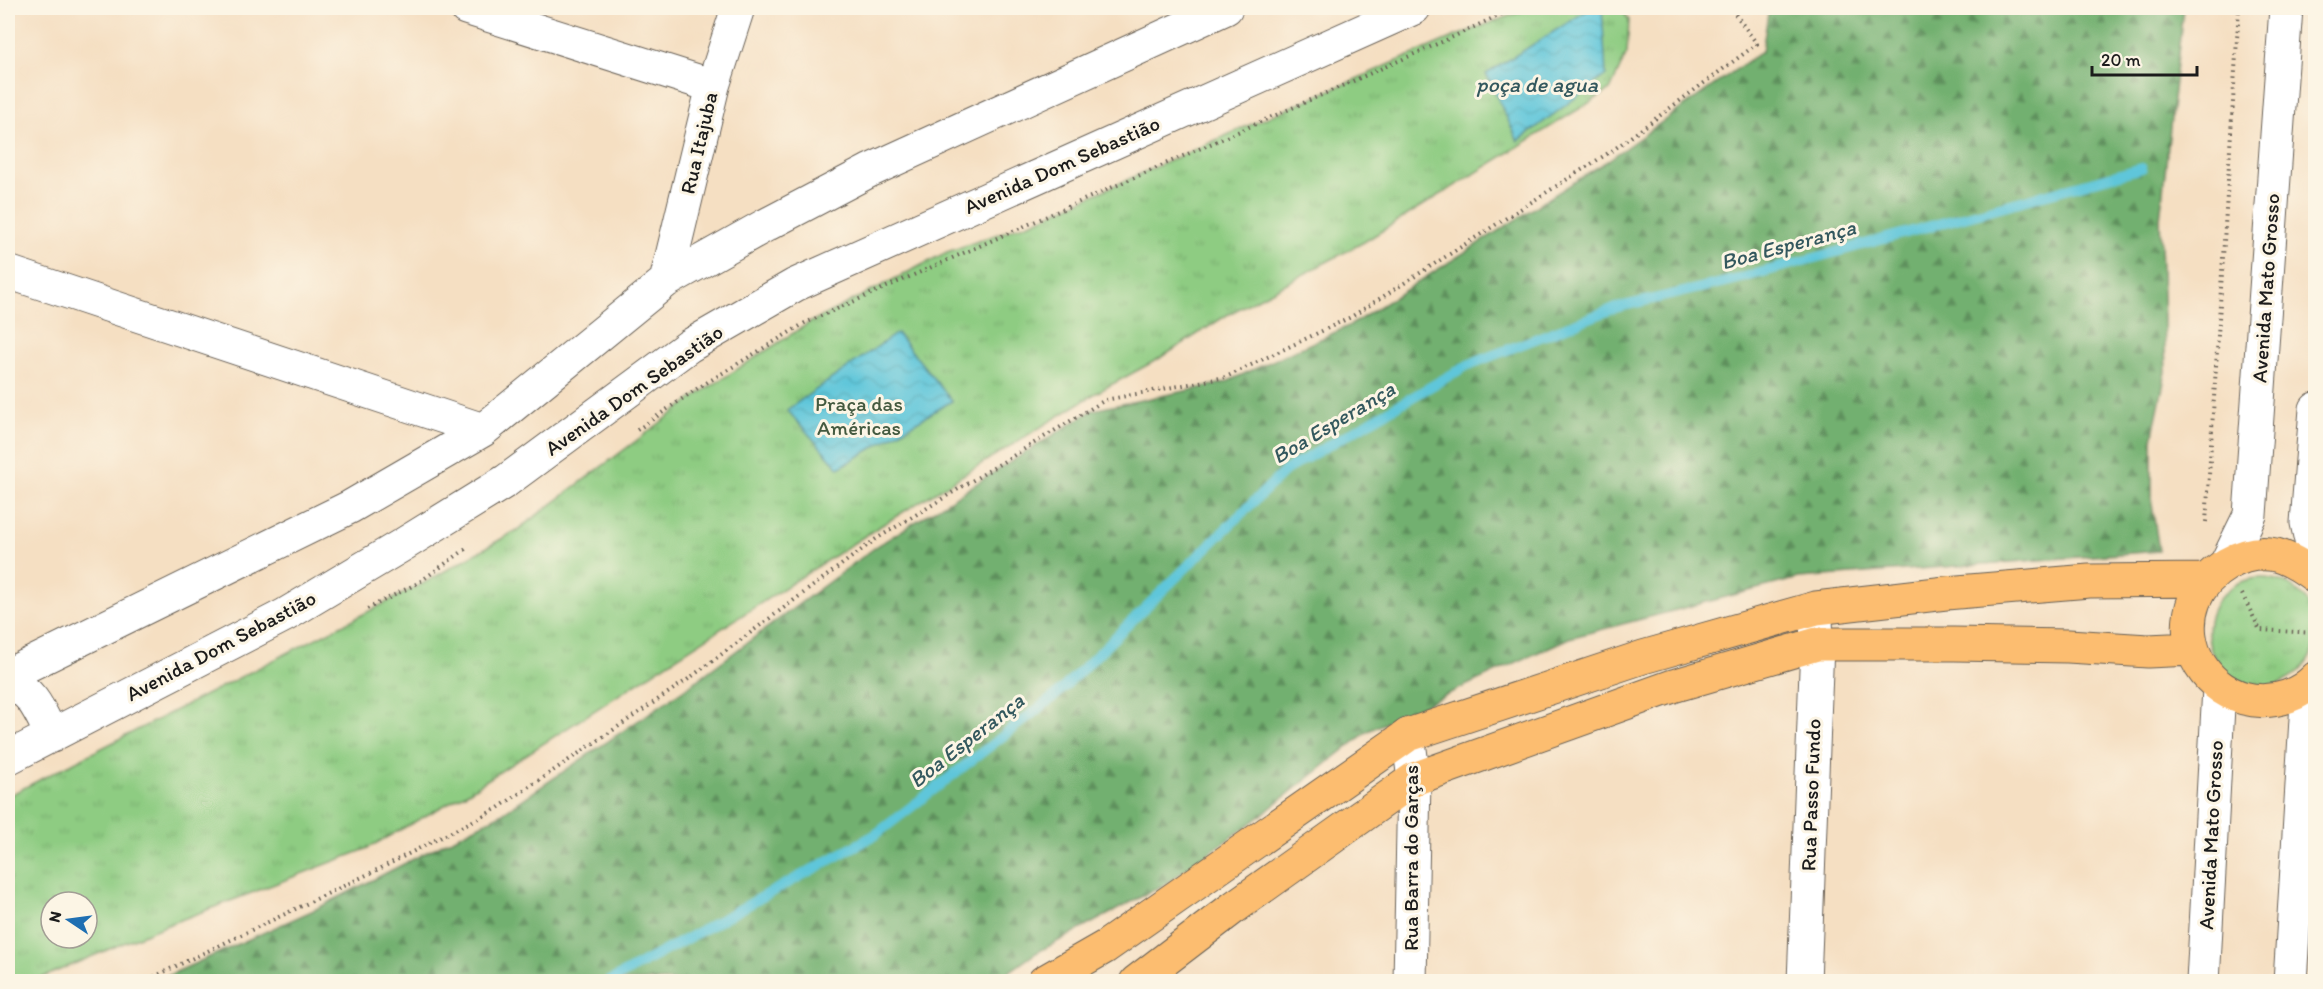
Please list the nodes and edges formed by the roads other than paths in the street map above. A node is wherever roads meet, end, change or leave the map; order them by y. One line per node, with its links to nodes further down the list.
1 (466, 8): 6 (street)
2 (738, 8): 6 (street, Rua Itajuba)
3 (1226, 8): 8 (street)
4 (1414, 8): 22 (street, Avenida Dom Sebastião)
5 (2286, 8): 12 (street, Avenida Mato Grosso)
6 (713, 86): 8 (street, Rua Itajuba)
7 (8, 272): 10 (street)
8 (666, 281): 10 (street)
9 (2316, 409): 11 (street)
10 (483, 430): 17 (street)
11 (2316, 563)
12 (2216, 572): 13 (main road); 14 (main road); 16 (main road)
13 (2316, 577)
14 (1816, 608): 15 (street, Rua Passo Fundo); 21 (main road)
15 (1817, 644): 16 (main road); 24 (main road); 28 (street, Rua Passo Fundo)
16 (2192, 650): 20 (main road)
17 (8, 675)
18 (8, 681): 22 (street)
19 (2312, 682): 20 (main road); 30 (street)
20 (2219, 688): 29 (street, Avenida Mato Grosso)
21 (1408, 735): 24 (street, Rua Barra do Garças); 25 (main road)
22 (51, 736): 23 (street, Avenida Dom Sebastião)
23 (10, 751)
24 (1414, 778): 26 (main road); 27 (street, Rua Barra do Garças)
25 (1044, 981)
26 (1136, 981)
27 (1410, 981)
28 (1804, 981)
29 (2203, 981)
30 (2290, 981)

